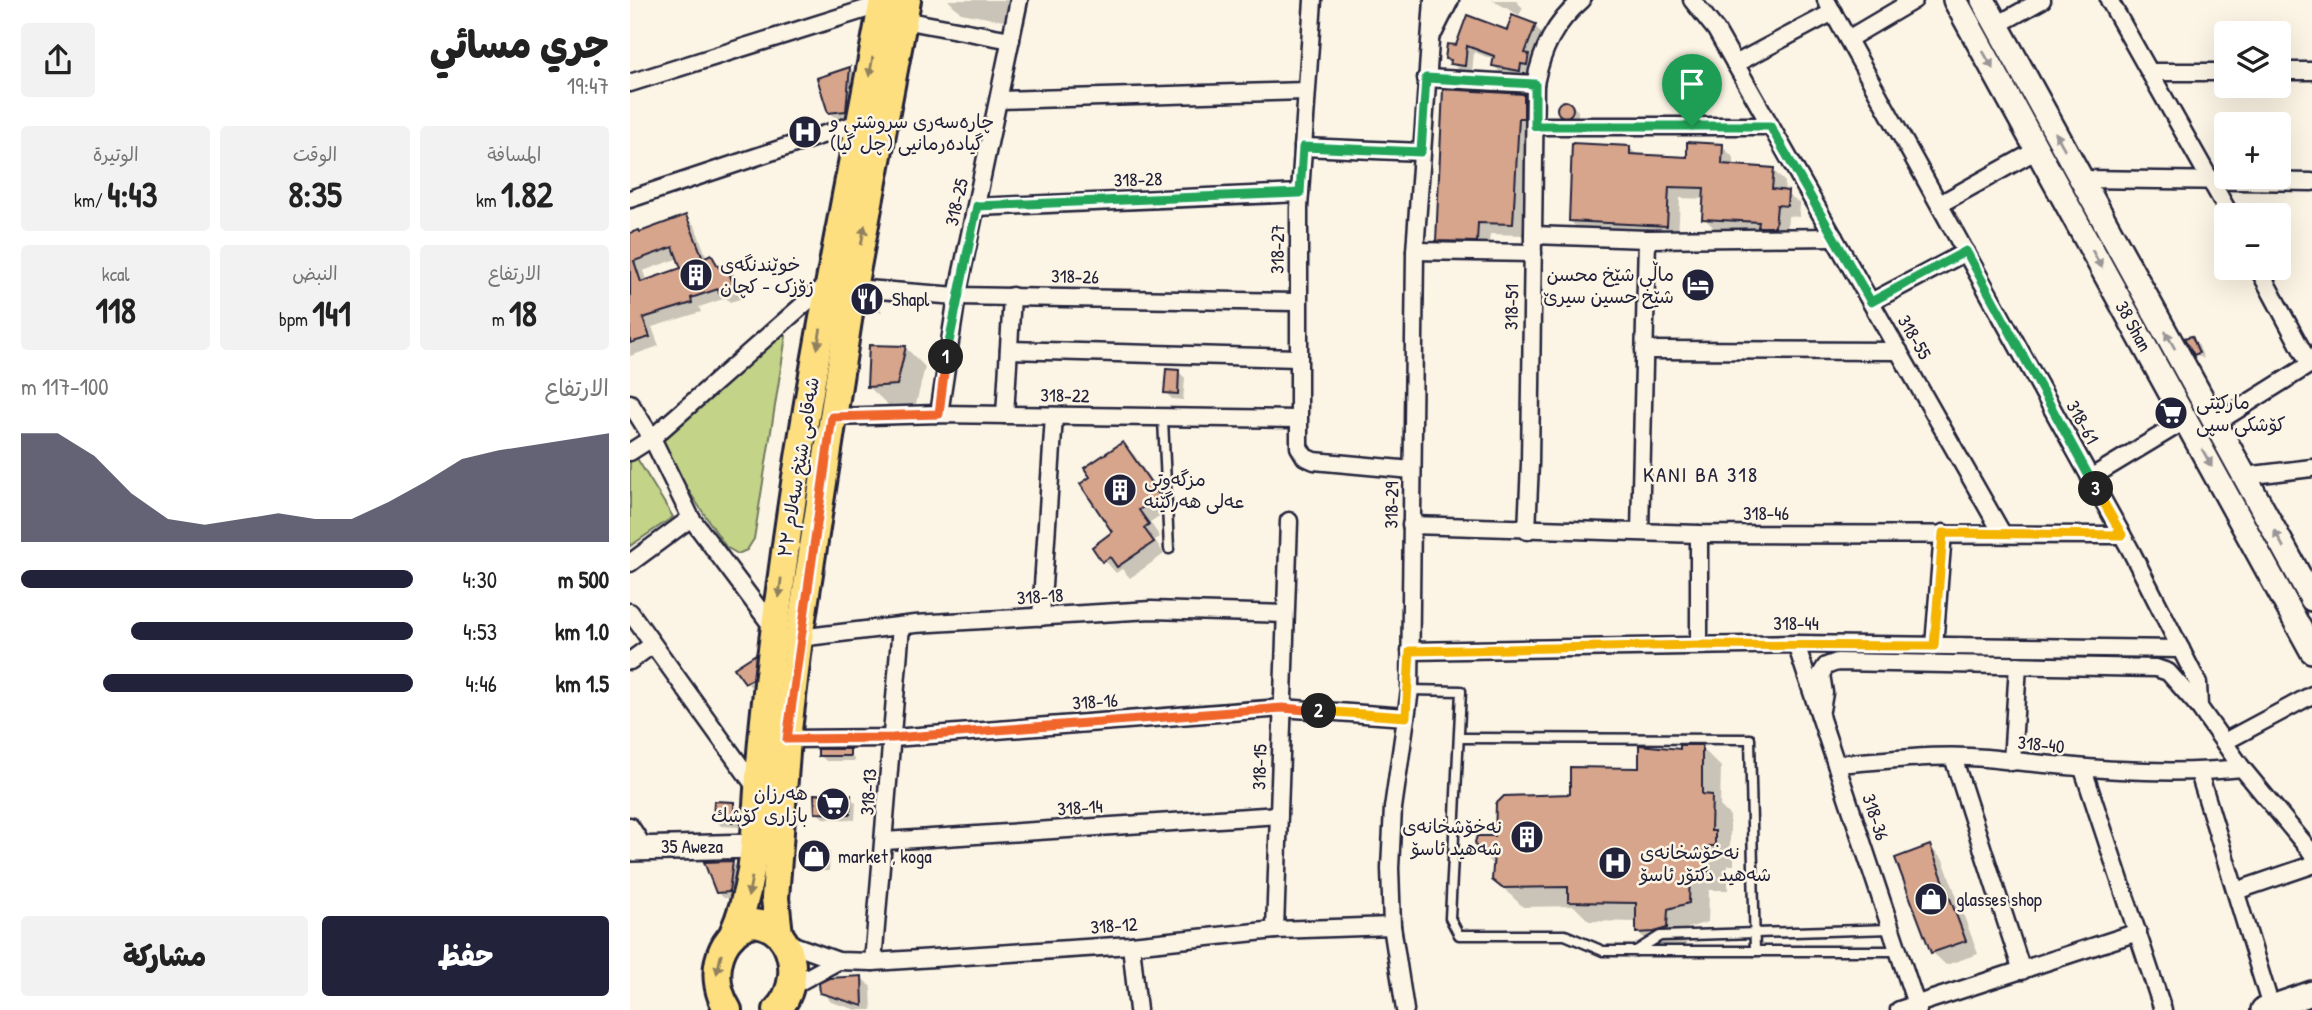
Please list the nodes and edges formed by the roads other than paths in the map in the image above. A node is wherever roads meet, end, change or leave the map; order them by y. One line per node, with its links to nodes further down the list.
1 (1019, 0): 16 (street, 318-25)
2 (1313, 0): 26 (street, 318-27)
3 (1433, 0): 17 (street, 318-29)
4 (1450, 0): 17 (street)
5 (1582, 0): 25 (street, 318-51)
6 (1692, 0): 18 (street, 318-55)
7 (1914, 0): 15 (street)
8 (1955, 0): 32 (street, 38 Shan, one-way to 32)
9 (1983, 0): 14 (street, 38 Shan)
10 (2042, 0): 14 (street)
11 (2109, 0): 21 (street)
12 (894, 6): 16 (street); 24 (street); 28 (main road, شەقامی شێخ سەلام ٣٣, one-way to 28); 49 (main road, شەقامی شێخ سەلام ٣٣, one-way to 12)
13 (1830, 6): 15 (street, 318-61); 18 (street)
14 (1997, 25): 34 (street, 38 Shan, one-way to 14)
15 (1848, 39): 40 (street, 318-61)
16 (1011, 40): 27 (street, 318-25)
17 (1427, 61): 23 (street, 318-29)
18 (1735, 64): 30 (street, 318-55)
19 (2291, 71): 20 (street)
20 (2312, 71)
21 (2150, 72): 22 (street); 35 (street)
22 (2214, 72)
23 (1426, 78): 25 (street); 33 (street, 318-29)
24 (630, 83)
25 (1535, 84): 29 (street, 318-51)
26 (1306, 91): 27 (street); 31 (street, 318-27)
27 (1000, 100): 41 (street, 318-25)
28 (861, 122): 38 (street); 49 (main road, شەقامی شێخ سەلام ٣٣)
29 (1535, 126): 30 (street); 42 (street, 318-51)
30 (1770, 126): 43 (street, 318-55)
31 (1303, 147): 33 (street); 37 (street, 318-27)
32 (2037, 150): 40 (street); 66 (street, 38 Shan, one-way to 66)
33 (1421, 152): 45 (street, 318-29)
34 (2081, 179): 35 (street); 67 (street, 38 Shan, one-way to 34)
35 (2211, 180): 36 (street); 39 (street)
36 (2312, 181)
37 (1300, 193): 41 (street, 318-28); 52 (street, 318-27)
38 (630, 199)
39 (2223, 203)
40 (1940, 204): 46 (street, 318-61)
41 (977, 206): 50 (street, 318-25)
42 (1533, 235): 44 (street); 47 (street, 318-51)
43 (1834, 237): 44 (street); 53 (street, 318-55)
44 (1647, 239): 55 (street)
45 (1415, 251): 47 (street); 71 (street, 318-29)
46 (1966, 251): 53 (street); 73 (street, 318-61)
47 (1533, 253): 77 (street, 318-51)
48 (2265, 280): 58 (street)
49 (841, 285): 50 (street, 318-26); 63 (main road, شەقامی شێخ سەلام ٣٣); 68 (street); 91 (main road, شەقامی شێخ سەلام ٣٣, one-way to 91)
50 (957, 296): 51 (street, 318-26); 60 (street, 318-25)
51 (1012, 296): 52 (street, 318-26); 54 (street)
52 (1297, 302): 57 (street, 318-27)
53 (1871, 302): 56 (street, 318-55)
54 (1009, 350): 57 (street); 61 (street)
55 (1644, 350): 56 (street); 78 (street)
56 (1899, 351): 80 (street, 318-55)
57 (1297, 358): 65 (street, 318-27)
58 (2311, 364): 67 (street)
59 (630, 403): 68 (street)
60 (939, 414): 61 (street, 318-22); 63 (street, 318-22)
61 (1006, 415): 62 (street, 318-22)
62 (1054, 416): 64 (street, 318-22); 89 (street)
63 (832, 417): 91 (main road, شەقامی شێخ سەلام ٣٣)
64 (1163, 419): 65 (street, 318-22); 83 (lane)
65 (1298, 419): 71 (street, 318-27)
66 (2186, 420): 67 (street); 73 (street); 98 (street, 38 Shan, one-way to 98)
67 (2216, 423): 72 (street, 38 Shan)
68 (652, 438): 69 (street); 74 (street)
69 (630, 452)
70 (2312, 468): 72 (street)
71 (1412, 470): 76 (street, 318-29)
72 (2245, 476): 85 (street, 38 Shan, one-way to 72)
73 (2090, 478): 82 (street, 318-61)
74 (691, 518): 84 (street); 91 (street)
75 (1289, 521): 88 (street, 318-15)
76 (1411, 525): 77 (street, 318-46); 97 (street, 318-29)
77 (1527, 531): 78 (street, 318-46)
78 (1640, 531): 81 (street, 318-46)
79 (1943, 533): 80 (street, 318-46); 81 (street, 318-46); 95 (street)
80 (2002, 533): 82 (street, 318-46)
81 (1699, 534): 94 (street)
82 (2122, 535): 96 (street, 318-61)
83 (1169, 549)
84 (630, 563)
85 (2304, 568): 86 (street, 38 Shan)
86 (2312, 599)
87 (630, 612): 93 (street)
88 (1285, 614): 89 (street, 318-18); 104 (street, 318-15)
89 (1041, 617): 90 (street, 318-18)
90 (901, 626): 91 (street, 318-18); 107 (street, 318-13)
91 (787, 634): 109 (main road, شەقامی شێخ سەلام ٣٣); 117 (main road, شەقامی شێخ سەلام ٣٣)
92 (1796, 644): 94 (street, 318-44); 95 (street, 318-44); 105 (street, 318-36)
93 (652, 645): 99 (street); 117 (street)
94 (1699, 645): 97 (street, 318-44)
95 (1934, 646): 96 (street, 318-44)
96 (2181, 649): 103 (street, 318-61)
97 (1410, 651): 101 (street, 318-29)
98 (2312, 651)
99 (630, 661)
100 (2018, 665): 103 (street); 105 (street); 112 (street)
101 (1410, 690): 106 (street, 318-29); 108 (lane)
102 (2312, 695): 110 (street)
103 (2199, 707): 110 (street, 318-61)
104 (1282, 708): 106 (street, 318-16); 107 (street, 318-16); 118 (street, 318-15)
105 (1820, 716): 113 (street, 318-36)
106 (1406, 717): 126 (street, 318-29)
107 (893, 738): 109 (street, 318-16); 120 (street, 318-13)
108 (1461, 738): 129 (lane); 134 (lane)
109 (787, 739): 132 (main road, شەقامی شێخ سەلام ٣٣)
110 (2226, 741): 114 (street, 318-61)
111 (1953, 757): 112 (street, 318-40); 113 (street, 318-40); 139 (street)
112 (2012, 762): 115 (street, 318-40)
113 (1836, 764): 127 (street, 318-36)
114 (2242, 768): 116 (street, 318-40); 123 (street, 318-61)
115 (2083, 769): 116 (street, 318-40); 130 (street)
116 (2199, 773): 125 (street)
117 (757, 789): 121 (main road, شەقامی شێخ سەلام ٣٣)
118 (1279, 815): 120 (street, 318-14); 128 (street, 318-15)
119 (630, 826): 122 (street)
120 (885, 841): 138 (street, 318-13)
121 (755, 846): 122 (street, 35 Aweza); 131 (main road, شەقامی شێخ سەلام ٣٣, one-way to 131)
122 (636, 847)
123 (2312, 853)
124 (2312, 865): 125 (street)
125 (2236, 891): 143 (street)
126 (1392, 926): 128 (street, 318-12); 147 (street, 318-29)
127 (1891, 929): 129 (lane); 136 (street, 318-36)
128 (1275, 930): 133 (street, 318-12)
129 (1754, 932): 134 (lane); 135 (lane)
130 (2138, 932): 139 (street); 149 (street)
131 (732, 936): 132 (main road); 144 (main road, شەقامی شێخ سەلام ٣٣, one-way to 144)
132 (782, 938): 137 (street, 318-12); 140 (main road, شەقامی شێخ سەلام ٣٣)
133 (1130, 945): 138 (street, 318-12); 146 (street)
134 (1636, 951): 135 (lane)
135 (1755, 951): 136 (lane)
136 (1898, 951): 142 (street, 318-36)
137 (838, 961): 138 (street, 318-12); 140 (street, 318-12)
138 (873, 961)
139 (2022, 971): 142 (street)
140 (790, 987): 145 (main road)
141 (2312, 993): 143 (street)
142 (1917, 1007): 148 (street)
143 (2267, 1009)
144 (728, 1010)
145 (778, 1010)
146 (1138, 1010)
147 (1405, 1010)
148 (1899, 1010)
149 (2163, 1010)

